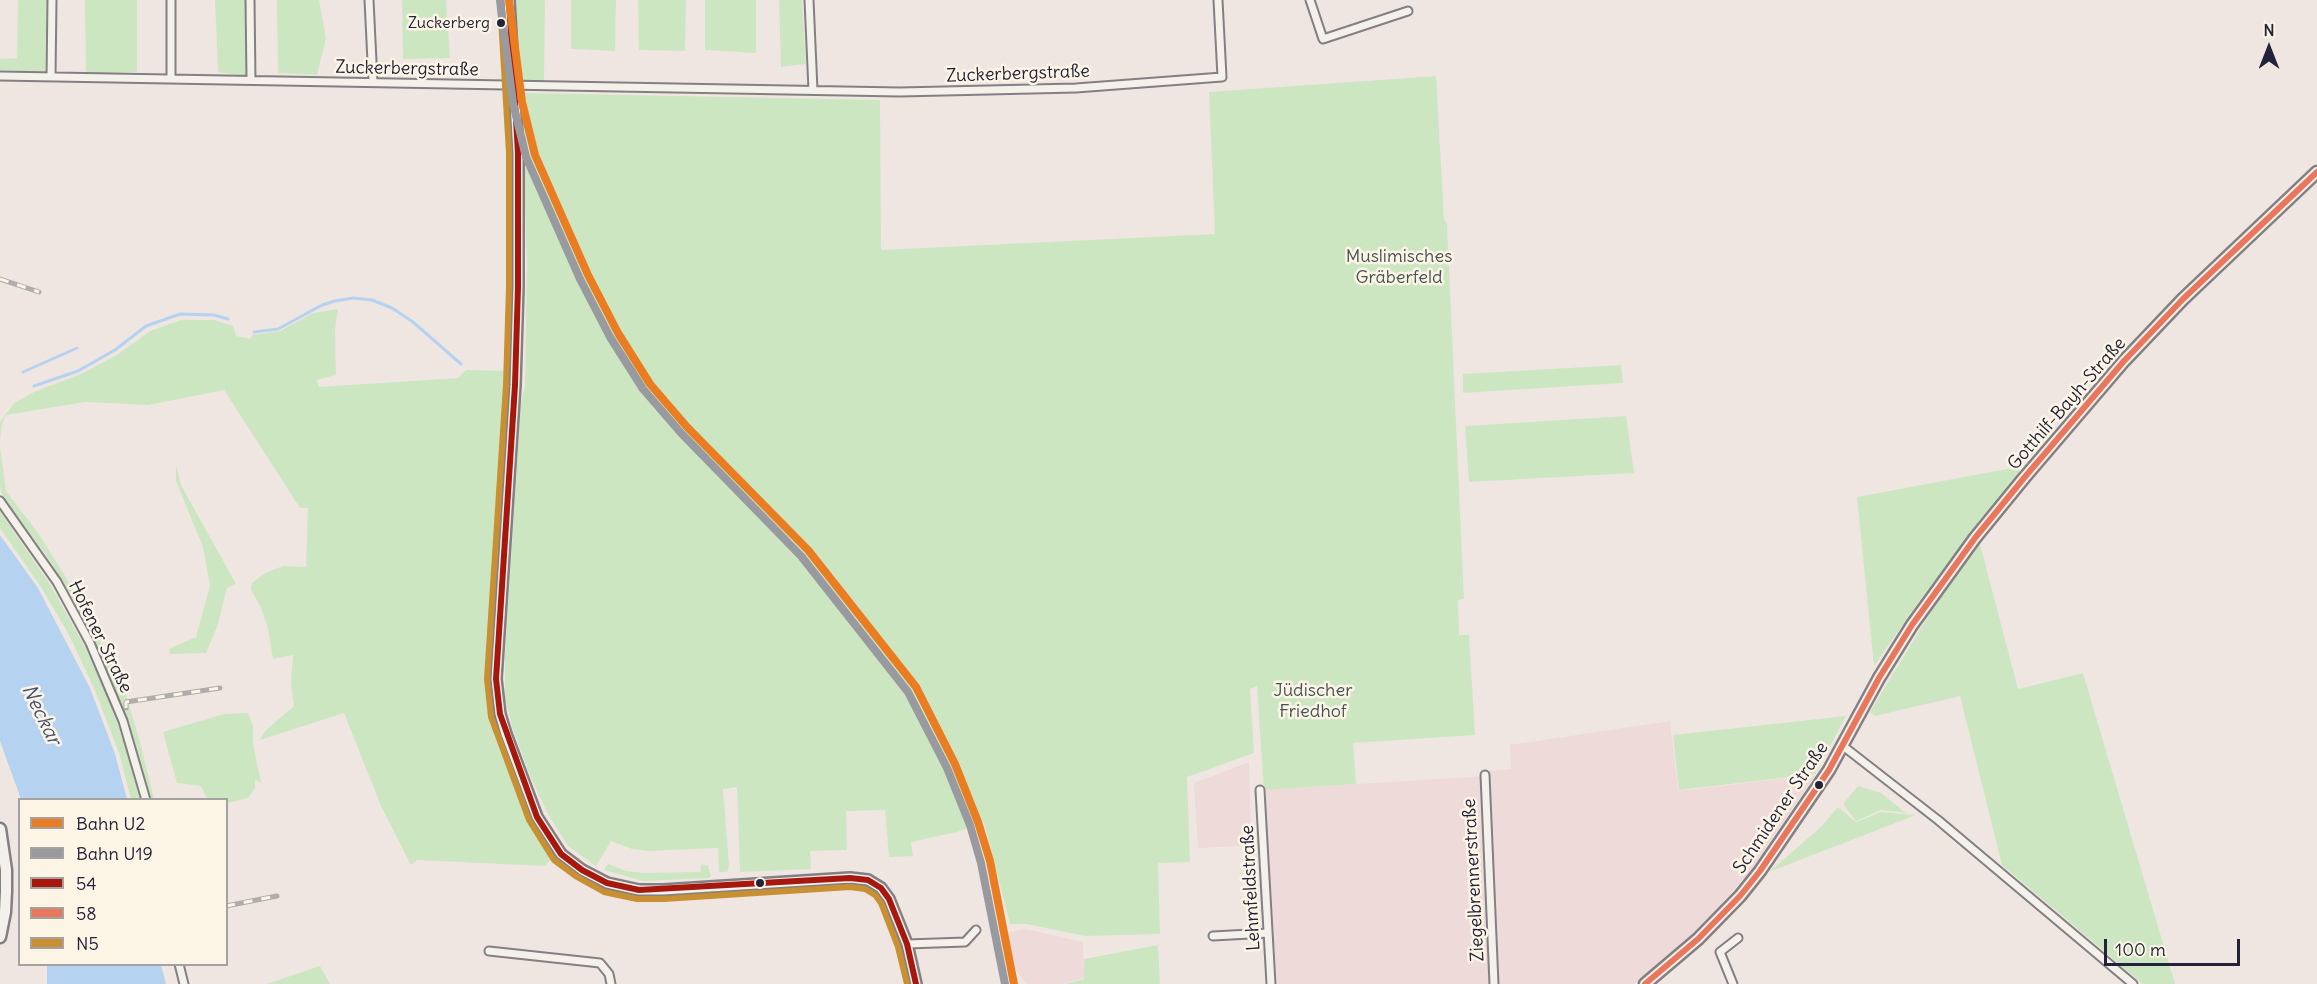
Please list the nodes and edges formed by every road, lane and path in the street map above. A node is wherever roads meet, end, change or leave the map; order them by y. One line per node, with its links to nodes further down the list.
1 (52, 0): 11 (street)
2 (171, 0): 12 (street)
3 (250, 0): 13 (street)
4 (369, 0): 14 (street)
5 (509, 0): 15 (street)
6 (809, 0): 16 (street)
7 (1218, 0): 16 (street, Zuckerbergstraße)
8 (1310, 0): 9 (street)
9 (1408, 11)
10 (0, 76): 11 (street, Zuckerbergstraße)
11 (51, 77): 12 (street, Zuckerbergstraße)
12 (171, 79): 13 (street, Zuckerbergstraße)
13 (251, 80): 14 (street, Zuckerbergstraße)
14 (373, 82): 15 (street, Zuckerbergstraße)
15 (515, 86): 16 (street, Zuckerbergstraße); 30 (street)
16 (813, 90)
17 (2317, 172): 19 (main road, Gotthilf-Bayh-Straße)
18 (0, 501): 23 (street, Hofener Straße)
19 (1912, 625): 20 (main road, Schmidener Straße)
20 (1843, 746): 38 (main road, Schmidener Straße); 40 (street)
21 (1485, 775): 37 (street, Ziegelbrennerstraße)
22 (1260, 790): 26 (street, Lehmfeldstraße)
23 (145, 798)
24 (0, 829): 28 (main road)
25 (976, 930): 30 (street)
26 (1268, 933): 27 (street); 36 (street, Lehmfeldstraße)
27 (1213, 936)
28 (0, 937)
29 (1738, 938): 39 (street)
30 (906, 944): 35 (street)
31 (489, 951): 34 (street)
32 (180, 966): 33 (street)
33 (184, 984)
34 (611, 984)
35 (916, 984)
36 (1271, 984)
37 (1494, 984)
38 (1645, 984)
39 (1733, 984)
40 (2133, 984)

